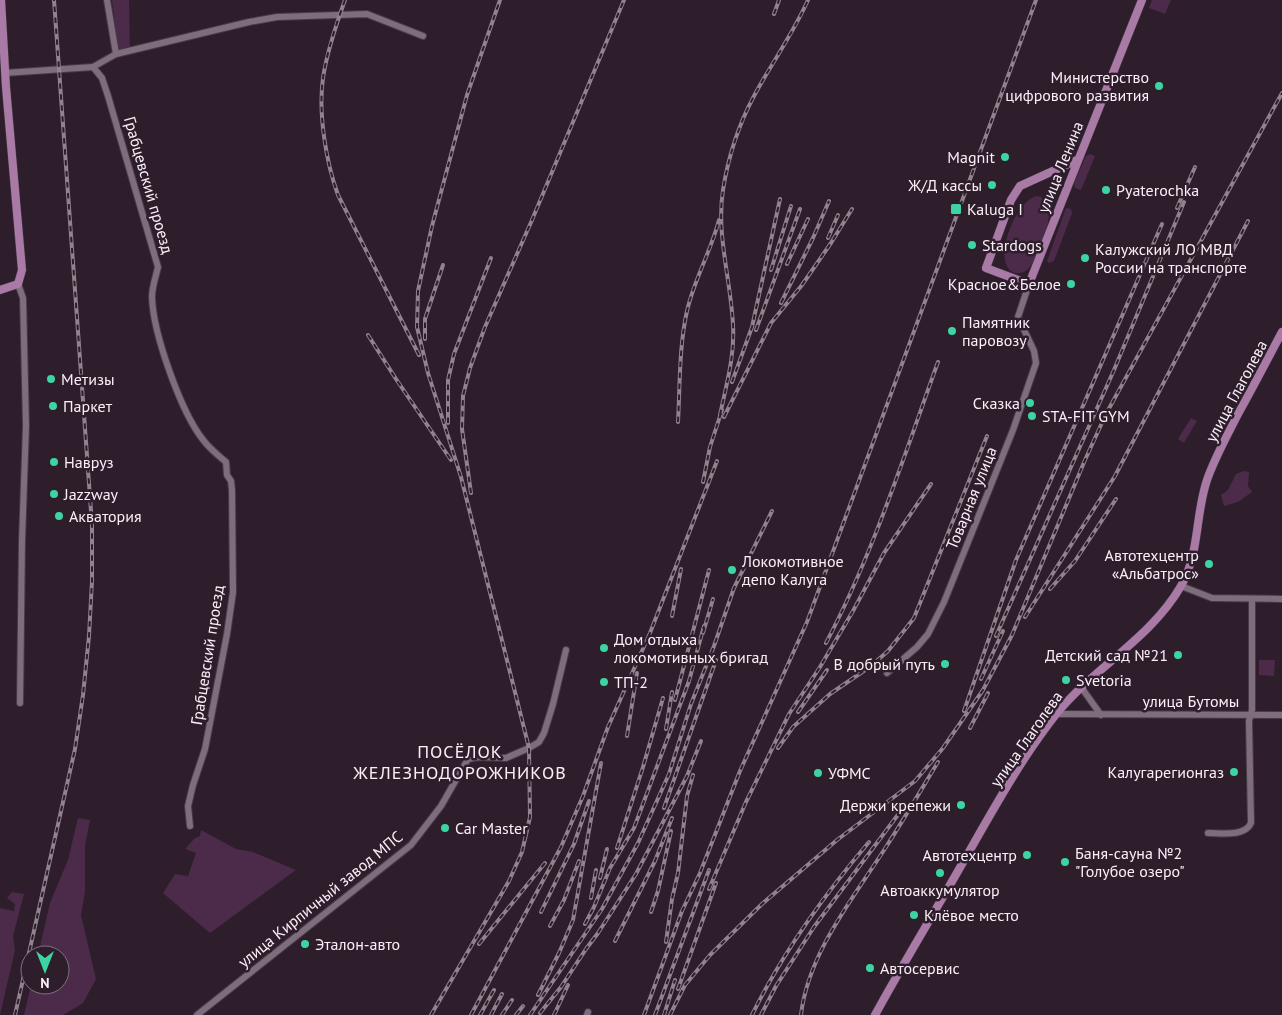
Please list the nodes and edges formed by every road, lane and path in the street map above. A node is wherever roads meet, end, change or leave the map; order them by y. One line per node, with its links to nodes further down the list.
1 (1, 0): 7 (main road)
2 (107, 0): 5 (street)
3 (1142, 0): 8 (main road, улица Ленина)
4 (423, 36): 5 (street)
5 (116, 54): 6 (street)
6 (93, 67): 7 (street); 25 (street, Грабцевский проезд)
7 (3, 73): 9 (main road)
8 (1077, 160): 10 (main road, улица Ленина); 10 (main road)
9 (18, 284): 11 (main road); 20 (street)
10 (1029, 284): 12 (street, улица Ленина)
11 (0, 290)
12 (1018, 317): 18 (street, Товарная улица)
13 (1282, 332): 14 (main road, улица Глаголева)
14 (1181, 586): 15 (street); 19 (main road, улица Глаголева)
15 (1252, 599): 16 (street); 23 (street)
16 (1282, 599)
17 (566, 650): 27 (street, улица Кирпичный завод МПС)
18 (887, 673)
19 (1081, 687): 21 (main road, улица Глаголева); 22 (street)
20 (20, 703)
21 (1057, 714): 22 (street, улица Бутомы); 28 (main road, улица Глаголева)
22 (1101, 715): 23 (street, улица Бутомы)
23 (1251, 715): 24 (street, улица Бутомы); 26 (street)
24 (1282, 715)
25 (190, 826)
26 (1208, 833)
27 (197, 1015)
28 (875, 1015)

